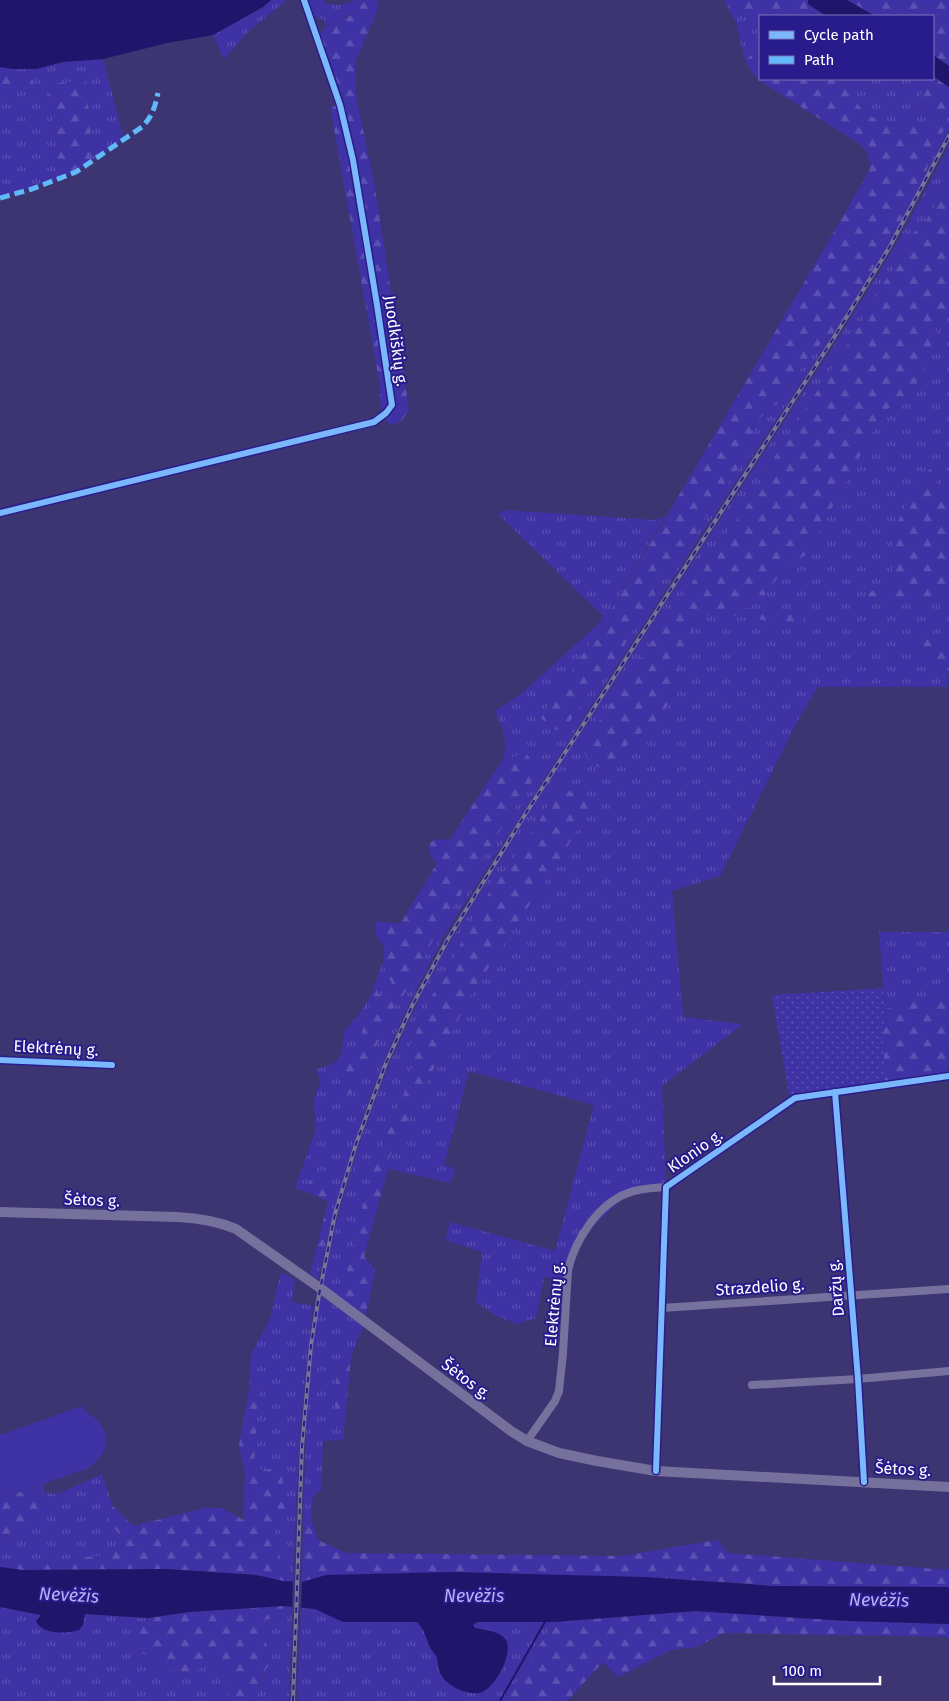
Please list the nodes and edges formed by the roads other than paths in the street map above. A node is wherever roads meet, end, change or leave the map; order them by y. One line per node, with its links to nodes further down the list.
1 (304, 0): 2 (street, Juodkiškių g.)
2 (0, 514)
3 (0, 1060): 4 (street, Elektrėnų g.)
4 (112, 1065)
5 (949, 1076): 6 (street, Klonio g.)
6 (835, 1092): 7 (street, Klonio g.); 10 (street, Daržų g.)
7 (666, 1187): 11 (street, Klonio g.); 15 (street, Elektrėnų g.)
8 (0, 1212): 15 (main road, Šėtos g.)
9 (949, 1289): 10 (street, Strazdelio g.)
10 (851, 1295): 11 (street, Strazdelio g.); 13 (street, Daržų g.)
11 (662, 1308): 16 (street, Klonio g.)
12 (949, 1371): 13 (street)
13 (858, 1379): 14 (street); 17 (street, Daržų g.)
14 (752, 1385)
15 (526, 1441): 16 (main road, Šėtos g.)
16 (656, 1471): 17 (main road, Šėtos g.)
17 (864, 1482): 18 (main road, Šėtos g.)
18 (949, 1487)

